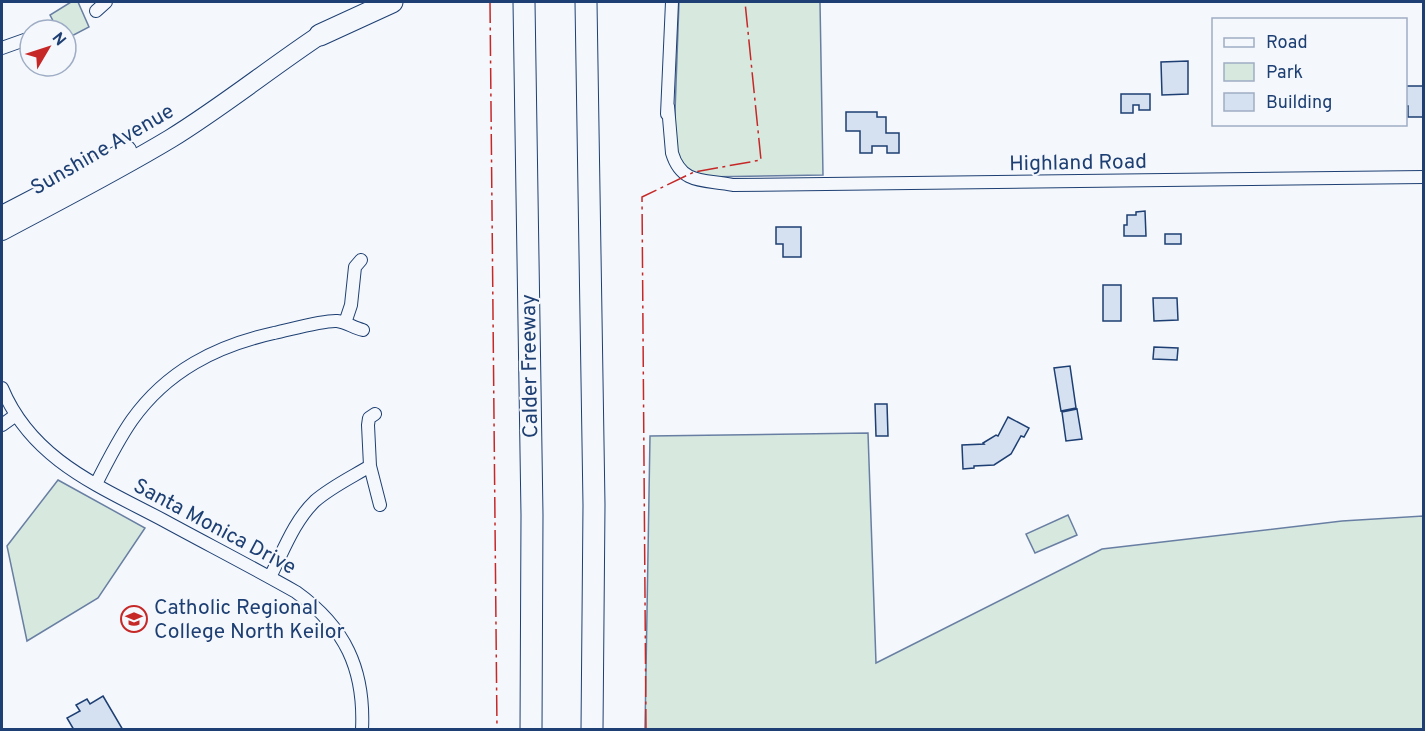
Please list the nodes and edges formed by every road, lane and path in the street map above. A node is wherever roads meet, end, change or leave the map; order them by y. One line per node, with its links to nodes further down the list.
1 (106, 2): 8 (street)
2 (373, 2): 9 (highway)
3 (392, 2): 9 (highway)
4 (515, 2): 18 (highway)
5 (524, 2): 18 (highway, Calder Freeway)
6 (586, 2): 30 (highway)
7 (672, 2): 13 (street, Highland Road)
8 (96, 11)
9 (320, 35): 12 (main road, Sunshine Avenue)
10 (18, 42): 11 (street)
11 (2, 48)
12 (223, 104): 14 (main road, Sunshine Avenue); 15 (main road, Sunshine Avenue)
13 (1424, 177)
14 (2, 215)
15 (2, 231)
16 (361, 260): 17 (street)
17 (345, 323): 19 (street); 25 (street)
18 (529, 327): 29 (highway, Calder Freeway)
19 (363, 330)
20 (2, 387): 22 (street, Santa Monica Drive)
21 (375, 414): 24 (street)
22 (16, 415): 23 (street); 25 (street, Santa Monica Drive)
23 (2, 425)
24 (370, 466): 26 (street); 27 (street)
25 (96, 484): 27 (street, Santa Monica Drive)
26 (380, 505)
27 (270, 577): 28 (street, Santa Monica Drive)
28 (362, 729)
29 (531, 729)
30 (592, 729)

